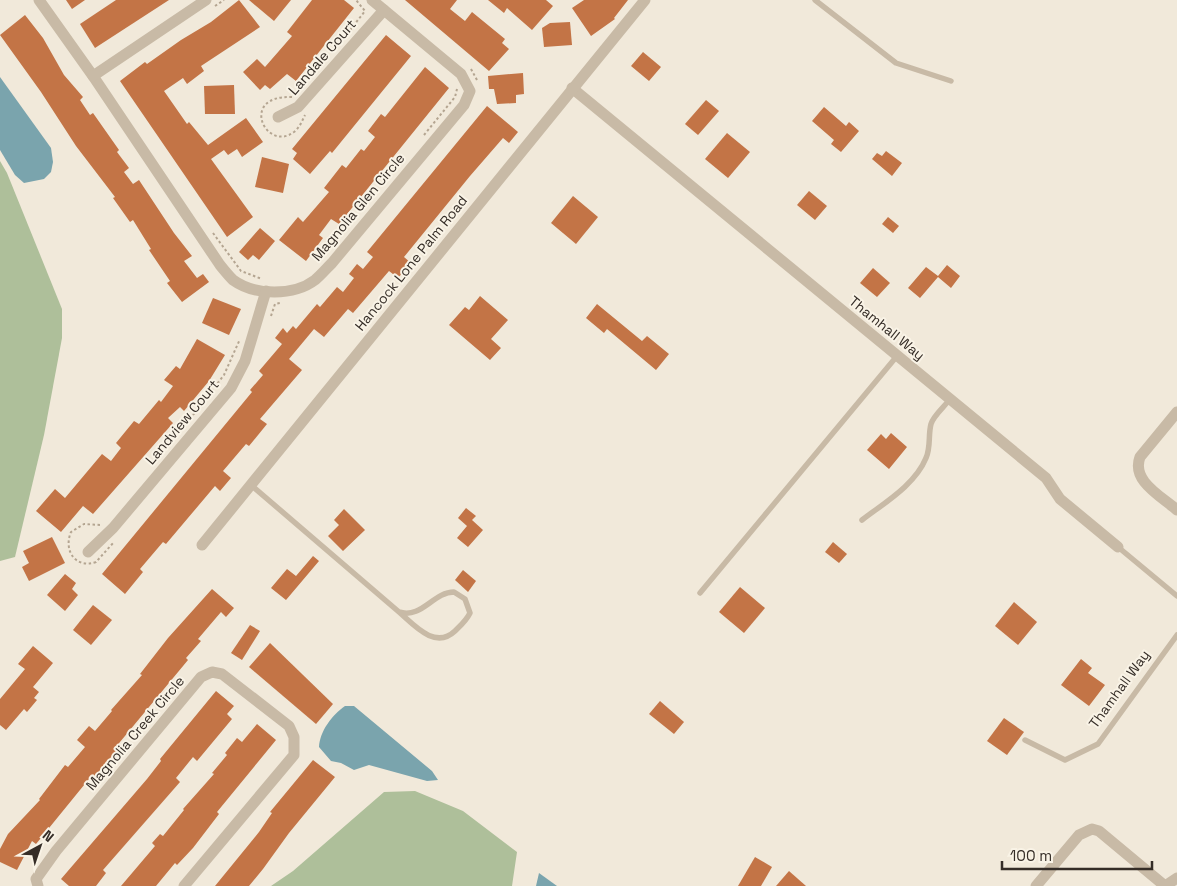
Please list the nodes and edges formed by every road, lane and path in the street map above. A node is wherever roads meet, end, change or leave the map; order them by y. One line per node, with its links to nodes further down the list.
1 (39, 0): 9 (street, Magnolia Glen Circle)
2 (206, 0): 9 (street)
3 (356, 0): 8 (path)
4 (372, 0): 7 (street, Magnolia Glen Circle)
5 (645, 0): 12 (street, Hancock Lone Palm Road)
6 (815, 0): 10 (lane)
7 (384, 10): 15 (street, Landale Court); 19 (street, Magnolia Glen Circle)
8 (345, 37)
9 (94, 76): 19 (street, Magnolia Glen Circle)
10 (952, 81)
11 (455, 83): 16 (path)
12 (572, 88): 20 (street, Thamhall Way); 23 (street, Hancock Lone Palm Road)
13 (298, 94): 14 (path)
14 (309, 111)
15 (278, 117)
16 (418, 142)
17 (209, 228): 18 (path)
18 (262, 280)
19 (266, 291): 28 (street, Landview Court)
20 (897, 356): 21 (street, Thamhall Way); 29 (lane)
21 (950, 399): 25 (lane); 27 (street, Thamhall Way)
22 (1177, 412): 24 (street)
23 (251, 486): 26 (street, Hancock Lone Palm Road); 31 (lane)
24 (1177, 510)
25 (862, 520)
26 (202, 545)
27 (1118, 547): 30 (lane, Thamhall Way)
28 (88, 552)
29 (700, 593)
30 (1177, 596)
31 (399, 612): 31 (lane)
32 (1177, 635): 33 (lane, Thamhall Way)
33 (1025, 740)
34 (1177, 878): 38 (street)
35 (38, 886): 36 (street, Magnolia Creek Circle)
36 (184, 886)
37 (1036, 886): 38 (street)
38 (1165, 886)

